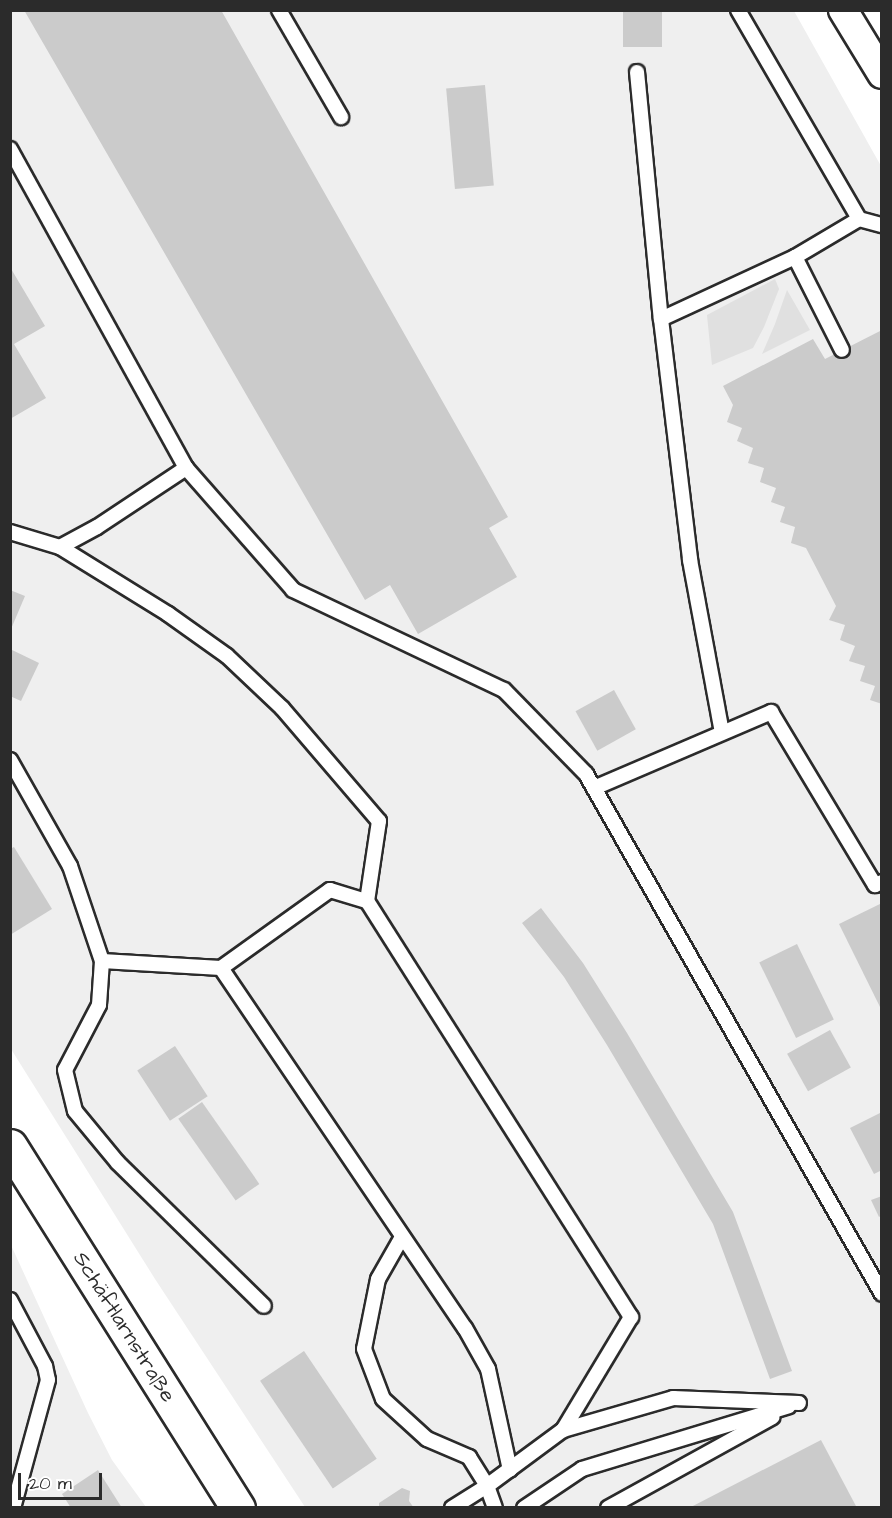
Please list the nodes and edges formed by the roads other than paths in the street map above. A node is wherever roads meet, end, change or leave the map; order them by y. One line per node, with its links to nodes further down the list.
1 (279, 10): 6 (lane)
2 (738, 10): 8 (lane)
3 (843, 10): 5 (street)
4 (637, 72): 11 (lane)
5 (882, 74)
6 (341, 117)
7 (10, 149): 13 (lane)
8 (859, 219): 9 (lane); 10 (lane)
9 (882, 225)
10 (795, 257): 11 (lane); 12 (lane)
11 (661, 319): 16 (lane)
12 (842, 350)
13 (186, 468): 15 (lane); 18 (lane)
14 (10, 532): 15 (lane)
15 (60, 547): 20 (lane)
16 (722, 732): 18 (lane); 19 (lane)
17 (10, 760): 21 (lane)
18 (594, 788): 25 (lane)
19 (882, 882)
20 (367, 901): 22 (lane); 29 (lane)
21 (102, 961): 22 (lane); 27 (lane)
22 (221, 968): 24 (lane)
23 (10, 1146): 33 (main road, Schäftlarnstraße)
24 (402, 1237): 30 (lane); 31 (lane)
25 (882, 1294)
26 (10, 1300): 32 (lane)
27 (264, 1306)
28 (799, 1403): 29 (lane); 36 (lane); 37 (lane)
29 (563, 1430): 30 (lane)
30 (510, 1470): 31 (lane)
31 (488, 1486): 34 (lane); 35 (lane)
32 (14, 1508)
33 (238, 1508)
34 (452, 1508)
35 (495, 1508)
36 (524, 1508)
37 (608, 1508)

